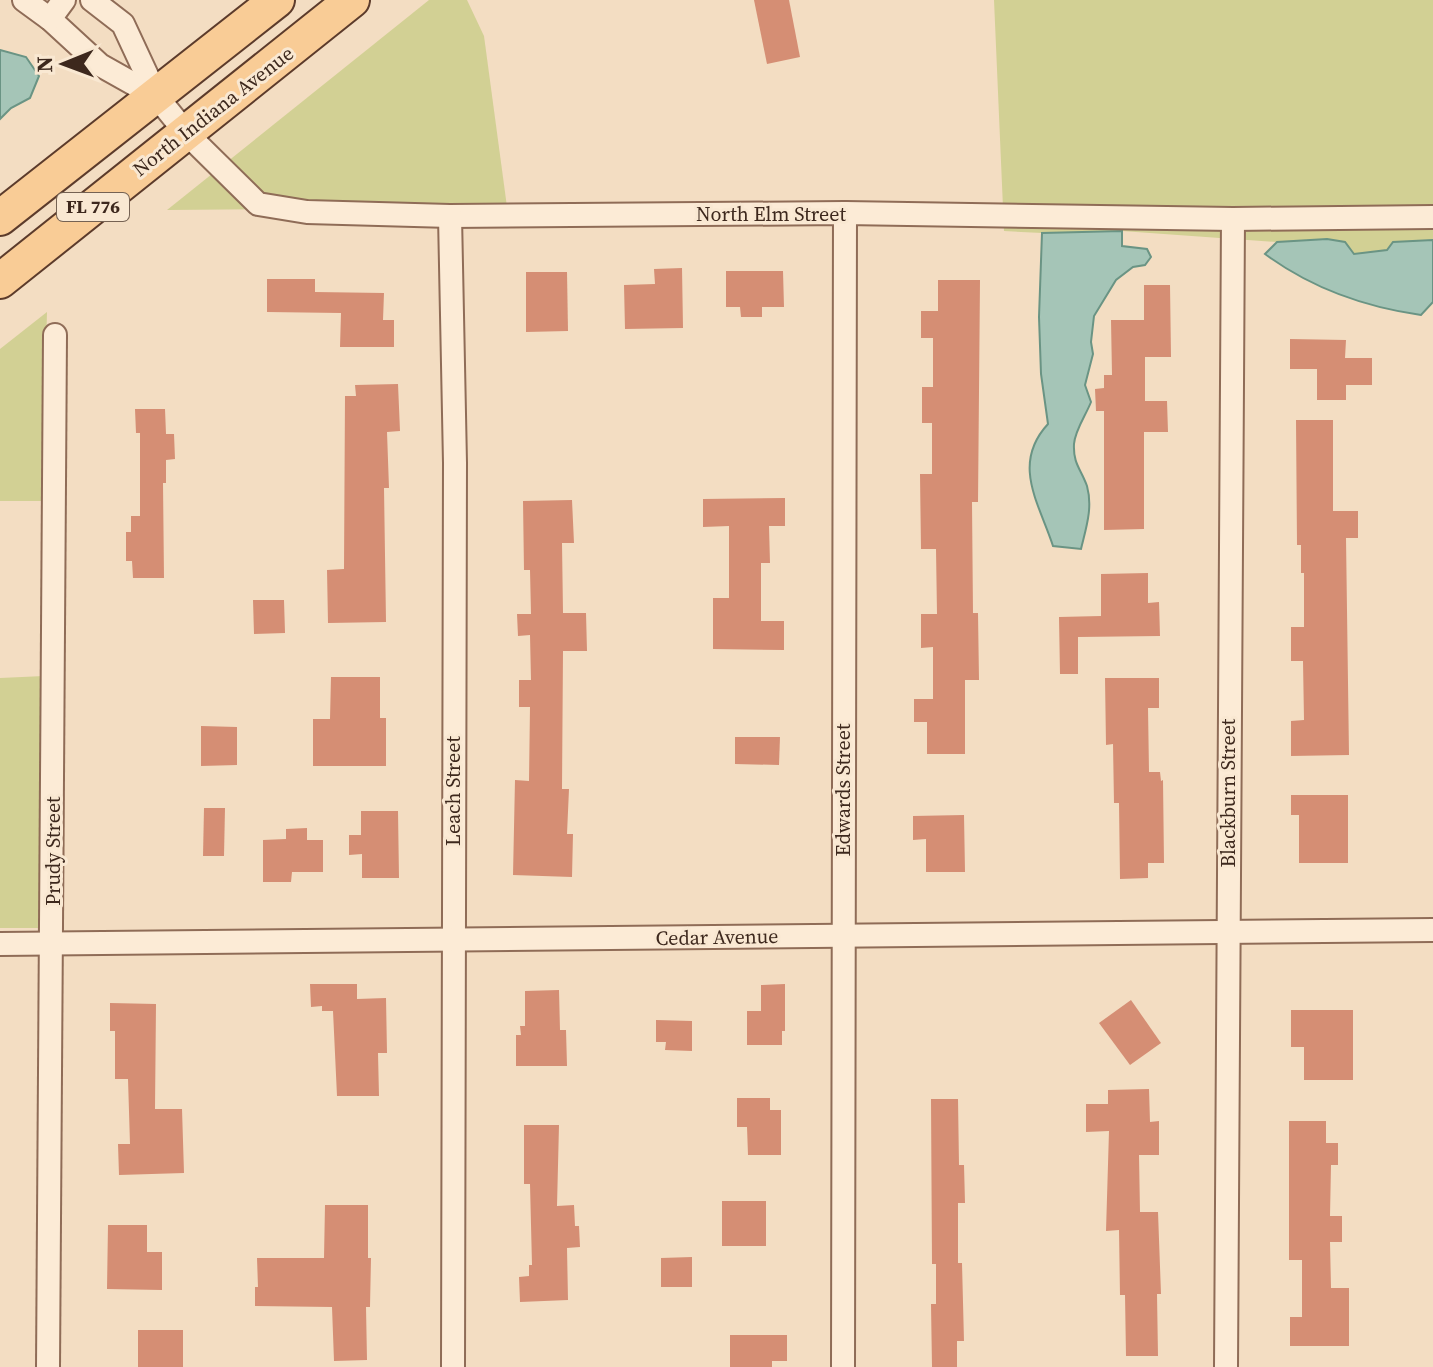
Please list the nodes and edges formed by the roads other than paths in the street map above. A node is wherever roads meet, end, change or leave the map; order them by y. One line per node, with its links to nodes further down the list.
1 (24, 0): 6 (street)
2 (64, 0): 6 (street)
3 (92, 0): 7 (street)
4 (277, 0): 7 (main road, FL 776)
5 (352, 0): 8 (main road, North Indiana Avenue / FL 776)
6 (50, 19): 7 (street)
7 (157, 97): 8 (street, North Elm Street); 12 (main road, FL 776)
8 (187, 134): 10 (street, North Elm Street); 14 (main road, North Indiana Avenue / FL 776)
9 (845, 213): 10 (street, North Elm Street); 13 (street, North Elm Street); 18 (street, Edwards Street)
10 (450, 216): 19 (street, Leach Street)
11 (1433, 217): 13 (street, North Elm Street)
12 (0, 218)
13 (1233, 219): 17 (street, Blackburn Street)
14 (0, 281)
15 (55, 335): 21 (street, Prudy Street)
16 (1433, 930): 17 (street, Cedar Avenue)
17 (1227, 934): 18 (street, Cedar Avenue); 25 (street, Blackburn Street)
18 (843, 935): 19 (street, Cedar Avenue); 24 (street, Edwards Street)
19 (453, 941): 21 (street, Cedar Avenue); 23 (street, Leach Street)
20 (0, 944): 21 (street, Cedar Avenue)
21 (53, 944): 22 (street, Prudy Street)
22 (48, 1367)
23 (453, 1367)
24 (843, 1367)
25 (1226, 1367)

